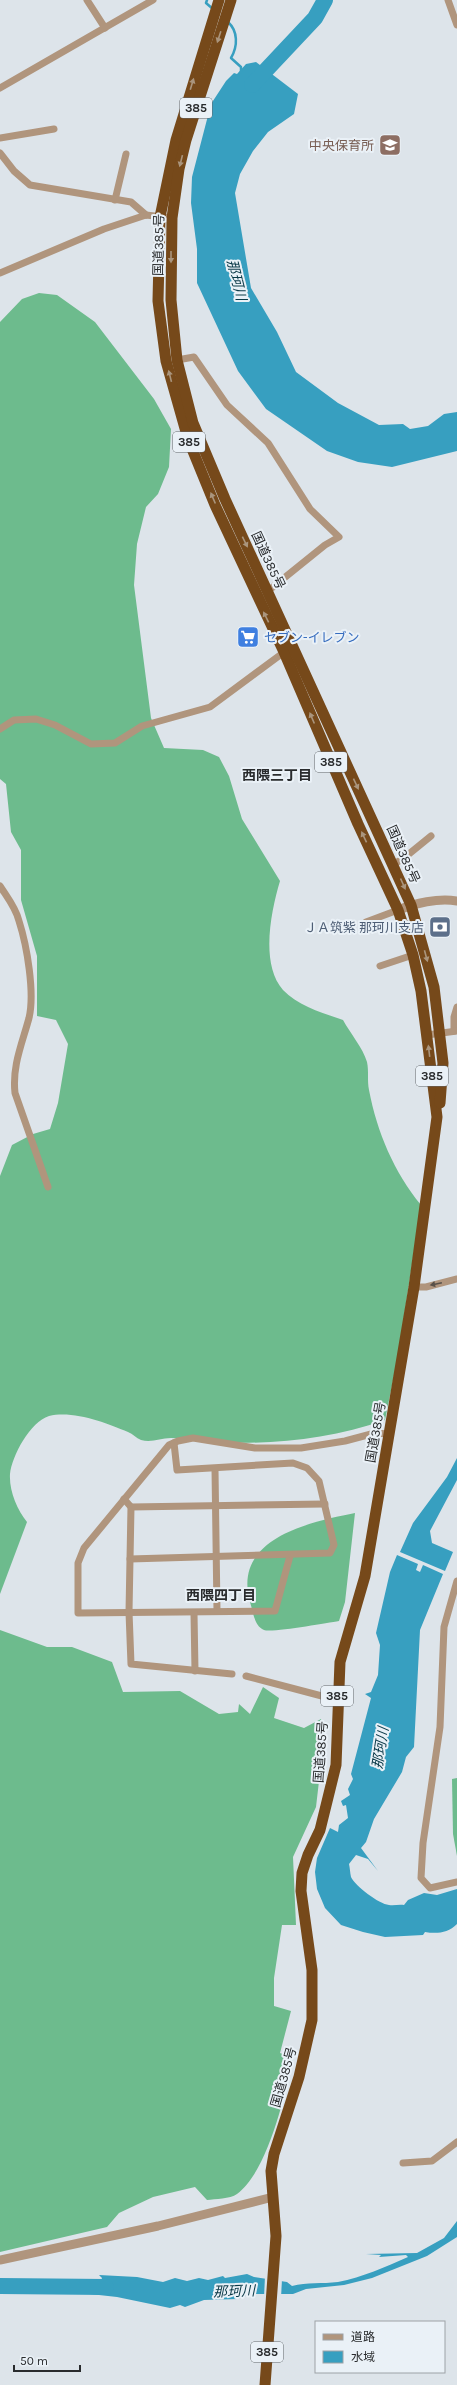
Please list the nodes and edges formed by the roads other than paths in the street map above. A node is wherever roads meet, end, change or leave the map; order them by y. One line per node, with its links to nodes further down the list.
1 (87, 0): 7 (street)
2 (153, 0): 7 (street)
3 (219, 0): 15 (highway, 国道385号 / 385, one-way to 3)
4 (231, 0): 16 (highway, 国道385号 / 385, one-way to 16)
5 (448, 0): 6 (street)
6 (457, 25)
7 (105, 28): 8 (street)
8 (0, 88)
9 (54, 129): 10 (street)
10 (0, 138)
11 (0, 153): 13 (street)
12 (126, 154): 13 (street)
13 (115, 200): 14 (street)
14 (146, 215): 15 (street); 17 (street)
15 (160, 217): 16 (street); 20 (highway, 国道385号 / 385, one-way to 15)
16 (172, 218): 18 (highway, 国道385号 / 385, one-way to 18)
17 (0, 273)
18 (177, 360): 19 (highway, 国道385号 / 385, one-way to 19); 19 (street)
19 (268, 591): 20 (highway, 国道385号 / 385)
20 (288, 649): 21 (street); 23 (highway, 国道385号 / 385, one-way to 23); 27 (highway, 国道385号 / 385, one-way to 20)
21 (0, 728)
22 (431, 836): 23 (street)
23 (394, 864): 26 (highway, 国道385号 / 385, one-way to 26)
24 (0, 886): 36 (street)
25 (457, 901): 26 (street)
26 (412, 905): 27 (street); 33 (highway, 国道385号 / 385, one-way to 33)
27 (398, 910): 28 (street); 29 (highway, 国道385号 / 385)
28 (366, 922)
29 (413, 955): 30 (street); 34 (highway, 国道385号 / 385)
30 (380, 966)
31 (457, 1007): 32 (street)
32 (456, 1031): 33 (street)
33 (440, 1032): 34 (street); 35 (highway, 国道385号 / 385)
34 (427, 1034): 35 (highway, 国道385号 / 385, one-way to 34)
35 (437, 1117): 38 (highway, 国道385号 / 385)
36 (48, 1187)
37 (457, 1279): 38 (street, one-way to 38)
38 (414, 1287): 39 (highway, 国道385号 / 385)
39 (389, 1434): 40 (street); 56 (highway, 国道385号 / 385)
40 (174, 1443): 41 (street); 42 (street)
41 (215, 1469): 43 (street); 44 (street)
42 (124, 1499): 45 (street); 51 (street)
43 (325, 1504): 44 (street); 46 (street)
44 (216, 1506): 45 (street); 47 (street)
45 (131, 1507): 48 (street)
46 (290, 1556): 47 (street); 50 (street)
47 (217, 1558): 48 (street); 50 (street)
48 (130, 1559): 51 (street)
49 (457, 1581): 57 (street)
50 (218, 1611): 52 (street)
51 (129, 1612): 52 (street); 53 (street)
52 (194, 1613): 53 (street)
53 (195, 1671): 54 (street)
54 (232, 1674)
55 (246, 1676): 56 (street)
56 (337, 1700): 60 (highway, 国道385号 / 385)
57 (457, 1882)
58 (457, 2142): 59 (street)
59 (403, 2163)
60 (273, 2197): 61 (street); 62 (highway, 国道385号 / 385)
61 (0, 2260)
62 (264, 2385)

